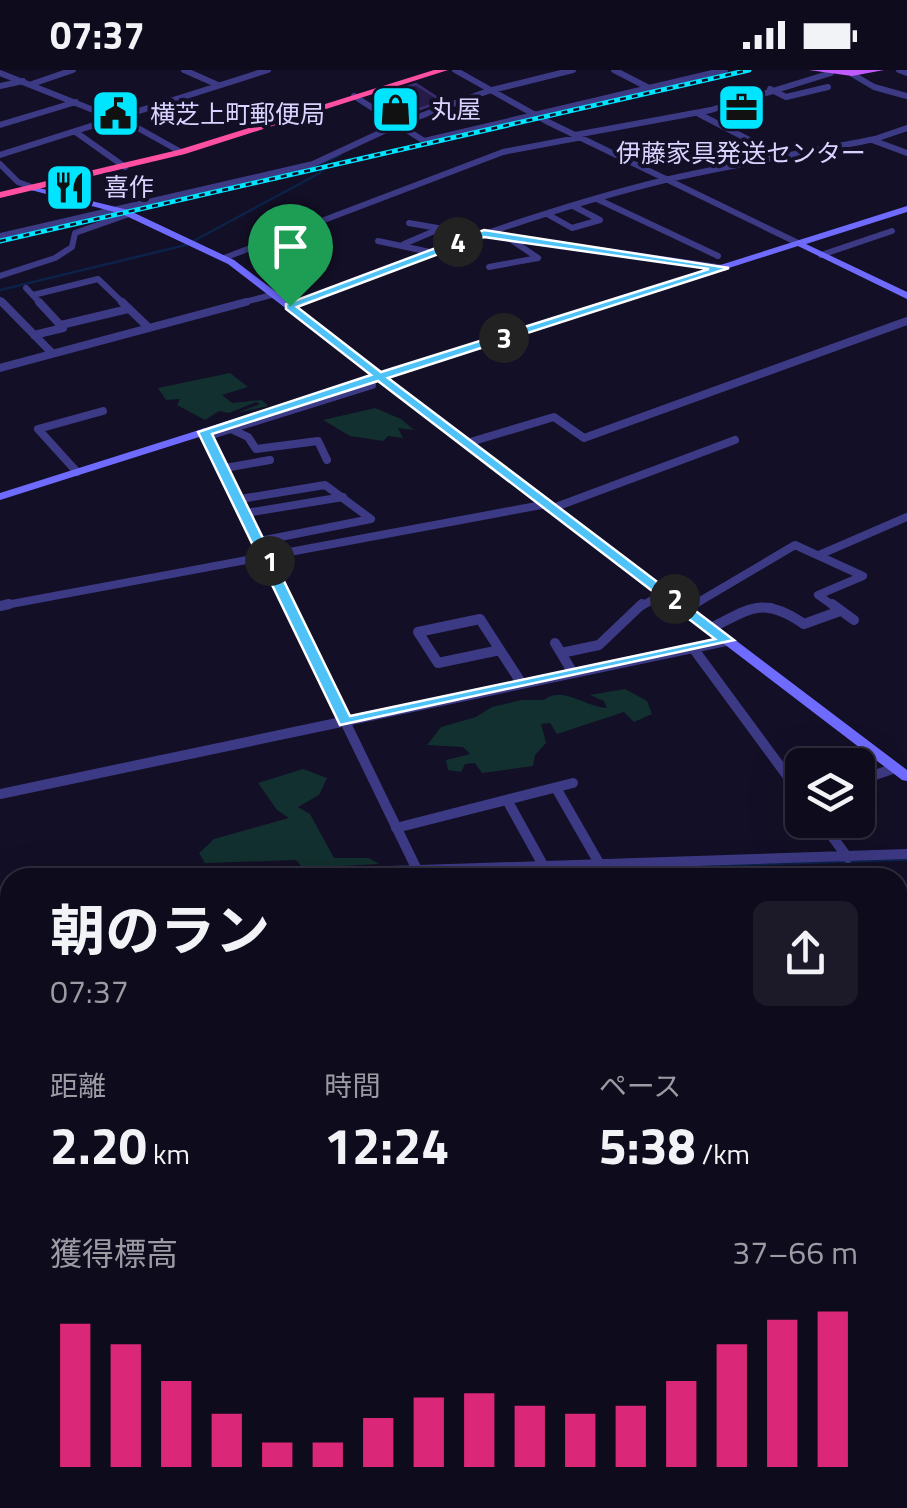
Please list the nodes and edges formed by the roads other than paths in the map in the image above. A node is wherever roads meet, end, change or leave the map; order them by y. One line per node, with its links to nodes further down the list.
1 (73, 70): 16 (street)
2 (184, 70): 17 (street)
3 (268, 70): 17 (street)
4 (443, 70): 23 (highway)
5 (455, 70): 22 (street)
6 (573, 70): 22 (street)
7 (614, 70): 21 (street)
8 (725, 70): 21 (street)
9 (813, 70): 14 (main road)
10 (880, 70): 15 (main road)
11 (899, 70): 12 (street)
12 (907, 72)
13 (0, 73): 16 (street)
14 (831, 73): 15 (main road); 20 (street)
15 (852, 74): 24 (street)
16 (27, 82): 18 (street); 25 (street)
17 (218, 85): 28 (street)
18 (0, 86)
19 (828, 87): 20 (street)
20 (769, 88): 26 (street)
21 (652, 89): 27 (street)
22 (492, 91): 27 (street); 30 (street)
23 (354, 96): 30 (street); 35 (highway)
24 (907, 96)
25 (78, 102): 28 (street); 29 (street)
26 (698, 113): 33 (street); 38 (street)
27 (537, 115): 30 (street); 33 (street)
28 (119, 118): 32 (street); 35 (street)
29 (0, 124)
30 (400, 125): 47 (street)
31 (907, 128): 34 (street)
32 (77, 132): 37 (street); 40 (street)
33 (577, 136): 41 (street); 61 (street)
34 (871, 140): 36 (street); 38 (street)
35 (181, 152): 40 (highway)
36 (907, 153)
37 (0, 156)
38 (782, 157): 41 (street)
39 (0, 164): 42 (street)
40 (125, 168): 42 (highway)
41 (666, 180): 44 (street); 56 (street)
42 (34, 188): 43 (highway); 47 (street)
43 (0, 195)
44 (596, 199): 45 (street); 60 (street)
45 (574, 206): 48 (street); 48 (street)
46 (907, 209): 56 (street)
47 (121, 211): 53 (street); 61 (street); 64 (street)
48 (546, 214): 52 (street)
49 (409, 222): 50 (street)
50 (440, 228): 52 (street); 57 (street)
51 (892, 231): 59 (street)
52 (481, 234): 54 (street); 58 (street)
53 (0, 236)
54 (506, 236): 62 (street); 63 (street)
55 (378, 242): 57 (street)
56 (798, 243): 59 (street); 63 (street)
57 (400, 245): 58 (street)
58 (431, 252): 68 (street)
59 (822, 255): 66 (street)
60 (718, 256)
61 (224, 258): 65 (street)
62 (489, 267)
63 (724, 268): 76 (street)
64 (0, 276)
65 (275, 294): 68 (street); 72 (street)
66 (907, 296)
67 (0, 300): 73 (street)
68 (290, 306): 76 (street)
69 (128, 309): 71 (street); 71 (street); 72 (street)
70 (907, 322): 81 (street)
71 (61, 326): 73 (street)
72 (149, 328): 74 (street)
73 (34, 335): 74 (street)
74 (52, 353): 75 (street)
75 (0, 368)
76 (376, 381): 78 (street); 79 (street); 81 (street)
77 (103, 411): 85 (street)
78 (231, 430): 79 (street); 83 (street)
79 (206, 434): 84 (street); 85 (street)
80 (735, 440): 89 (street)
81 (467, 443): 89 (street)
82 (270, 460): 84 (street)
83 (328, 460)
84 (225, 468): 88 (street)
85 (77, 472): 86 (street)
86 (0, 497)
87 (343, 497): 88 (street); 90 (street); 92 (street)
88 (240, 498): 90 (street)
89 (550, 506): 93 (street); 95 (street)
90 (246, 513): 92 (street)
91 (907, 518): 94 (street)
92 (260, 541): 93 (street)
93 (267, 555): 96 (street); 106 (street)
94 (818, 555): 97 (street); 98 (street)
95 (666, 592): 97 (street); 104 (street)
96 (0, 606)
97 (687, 608): 100 (street)
98 (840, 610): 99 (street); 100 (street)
99 (854, 620)
100 (711, 628): 101 (street)
101 (726, 640): 102 (street); 107 (street)
102 (693, 648): 104 (street); 108 (street)
103 (500, 650): 103 (street); 105 (street)
104 (573, 673): 105 (street)
105 (522, 684): 106 (street)
106 (345, 722): 113 (street); 115 (street)
107 (895, 768): 109 (street); 110 (street)
108 (785, 773)
109 (875, 774)
110 (907, 777)
111 (573, 783): 112 (street)
112 (556, 788): 114 (street); 119 (street)
113 (0, 794)
114 (507, 800): 115 (street); 120 (street)
115 (396, 828): 121 (street)
116 (833, 838): 118 (street)
117 (907, 854): 118 (street)
118 (848, 858): 119 (street)
119 (599, 863): 120 (street)
120 (542, 865): 122 (street)
121 (416, 868)
122 (496, 868)

